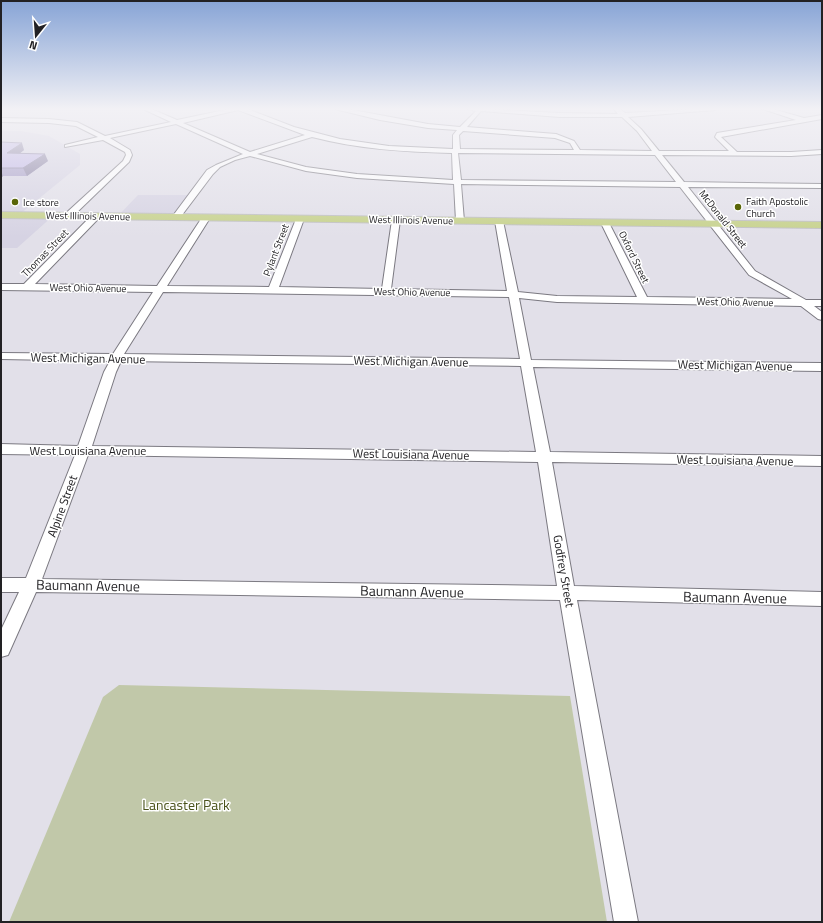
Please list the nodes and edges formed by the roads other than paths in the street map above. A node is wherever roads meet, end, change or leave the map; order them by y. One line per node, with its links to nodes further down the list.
1 (127, 151): 16 (street)
2 (243, 151): 10 (street)
3 (259, 151): 10 (street)
4 (455, 151): 12 (street)
5 (464, 151): 7 (street)
6 (733, 151): 11 (street)
7 (578, 152): 9 (street)
8 (822, 152): 11 (street)
9 (656, 153): 11 (street); 13 (street, McDonald Street)
10 (250, 154): 12 (street); 18 (street)
11 (736, 154)
12 (458, 182): 13 (street); 22 (street)
13 (681, 184): 14 (street); 25 (street, McDonald Street)
14 (822, 186)
15 (1, 215): 16 (main road, West Illinois Avenue)
16 (68, 216): 17 (main road, West Illinois Avenue)
17 (96, 216): 18 (main road, West Illinois Avenue); 28 (street, Thomas Street)
18 (176, 217): 19 (main road, West Illinois Avenue)
19 (206, 218): 20 (main road, West Illinois Avenue); 29 (street, Alpine Street)
20 (300, 219): 21 (main road, West Illinois Avenue); 30 (street, Pylant Street)
21 (396, 220): 22 (main road, West Illinois Avenue); 31 (street)
22 (460, 221): 23 (main road, West Illinois Avenue)
23 (499, 221): 24 (main road, West Illinois Avenue); 32 (street, Godfrey Street)
24 (605, 223): 25 (main road, West Illinois Avenue); 33 (street, Oxford Street)
25 (713, 224): 26 (main road, West Illinois Avenue); 34 (street, McDonald Street)
26 (822, 225)
27 (1, 287): 28 (street, West Ohio Avenue)
28 (27, 287): 29 (street, West Ohio Avenue)
29 (160, 289): 30 (street, West Ohio Avenue); 38 (street, Alpine Street)
30 (273, 290): 31 (street, West Ohio Avenue)
31 (386, 292): 32 (street, West Ohio Avenue)
32 (514, 295): 33 (street, West Ohio Avenue); 39 (street, Godfrey Street)
33 (643, 300): 34 (street, West Ohio Avenue)
34 (805, 303): 35 (street, West Ohio Avenue); 36 (street, McDonald Street)
35 (822, 303)
36 (822, 317)
37 (1, 356): 38 (street, West Michigan Avenue)
38 (116, 359): 39 (street, West Michigan Avenue); 42 (street, Alpine Street)
39 (526, 362): 40 (street, West Michigan Avenue); 43 (street, Godfrey Street)
40 (822, 367)
41 (1, 449): 42 (street, West Louisiana Avenue)
42 (83, 449): 43 (street, West Louisiana Avenue); 46 (street, Alpine Street)
43 (544, 456): 44 (street, West Louisiana Avenue); 47 (street, Godfrey Street)
44 (822, 461)
45 (1, 584): 46 (street, Baumann Avenue)
46 (33, 584): 47 (street, Baumann Avenue); 49 (street, Alpine Street)
47 (567, 593): 48 (street, Baumann Avenue); 50 (street, Godfrey Street)
48 (822, 599)
49 (1, 649)
50 (626, 922)

